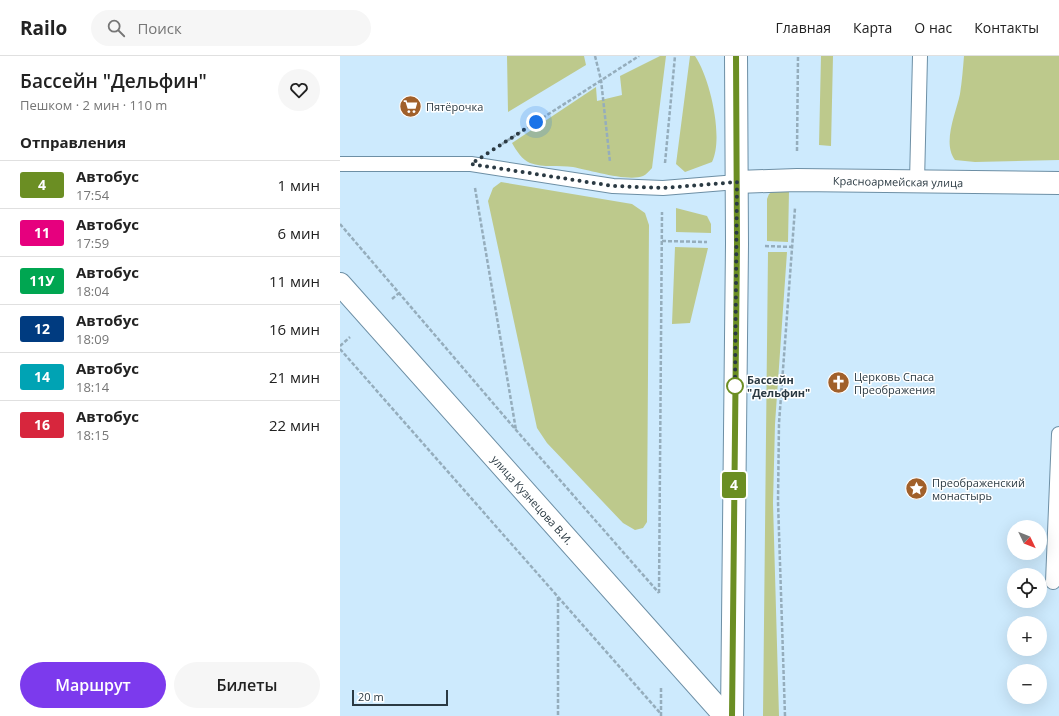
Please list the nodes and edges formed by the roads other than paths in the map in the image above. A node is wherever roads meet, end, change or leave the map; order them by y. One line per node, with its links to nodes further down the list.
1 (736, 56): 4 (street)
2 (920, 56): 5 (lane)
3 (340, 164): 4 (lane)
4 (737, 182): 5 (street, Красноармейская улица); 11 (street)
5 (917, 182): 6 (street, Красноармейская улица)
6 (1059, 183)
7 (340, 284): 10 (street, улица Кузнецова В.И.)
8 (1059, 434): 9 (lane)
9 (1053, 582)
10 (725, 716)
11 (732, 716)

